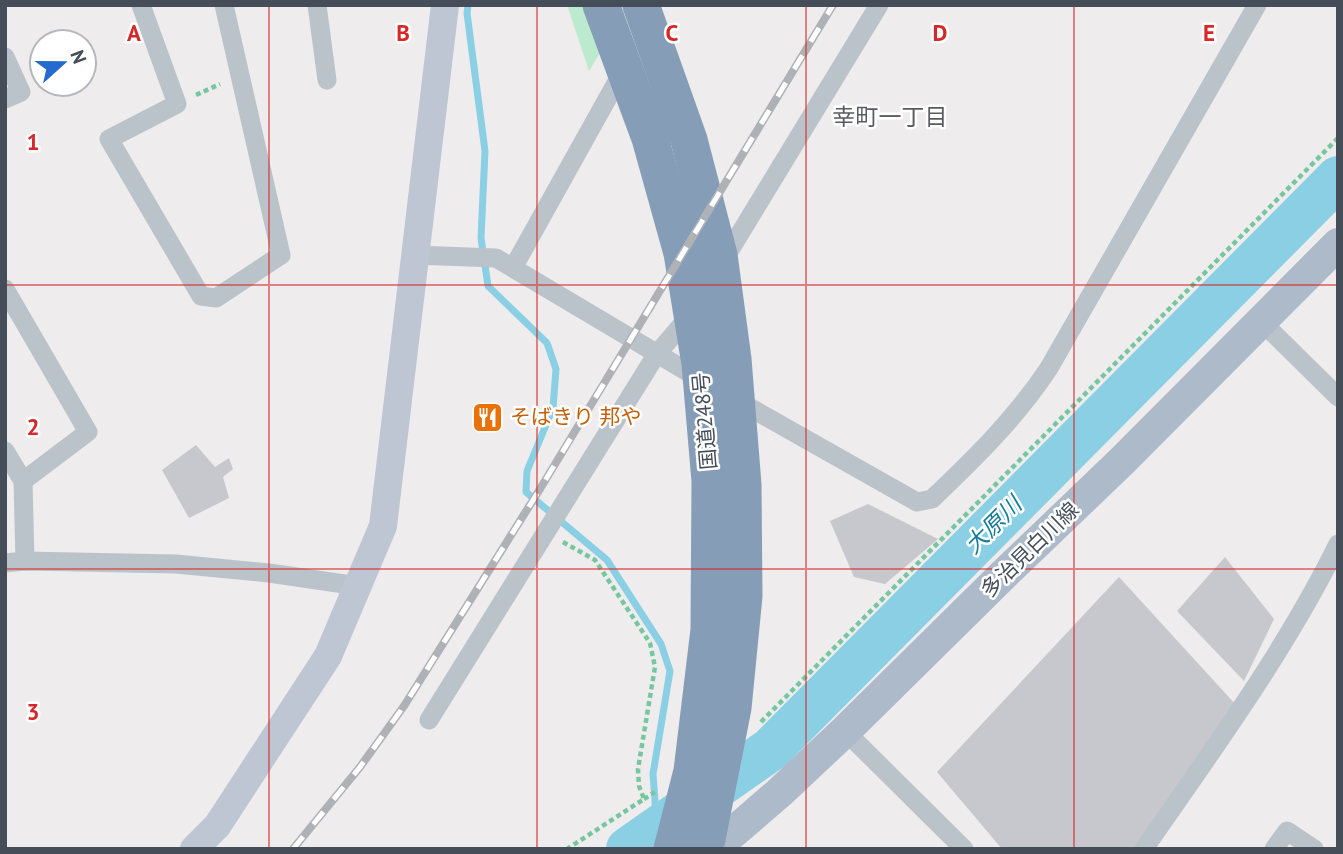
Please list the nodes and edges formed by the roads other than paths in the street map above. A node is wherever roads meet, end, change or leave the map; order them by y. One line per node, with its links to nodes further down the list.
1 (141, 5): 2 (street)
2 (224, 5)
3 (317, 5): 11 (street)
4 (445, 5): 14 (street)
5 (601, 5): 28 (highway, 国道248号)
6 (641, 5): 29 (highway, 国道248号)
7 (659, 5): 15 (street)
8 (879, 5): 18 (street)
9 (1257, 5): 18 (street)
10 (5, 57): 12 (street)
11 (327, 80)
12 (5, 99)
13 (1338, 244): 17 (main road, 多治見白川線)
14 (414, 255): 15 (street); 24 (street)
15 (513, 268): 18 (street)
16 (5, 289): 21 (street)
17 (1261, 321): 19 (street); 26 (main road, 多治見白川線)
18 (656, 355): 25 (street)
19 (1338, 397)
20 (5, 451): 21 (street)
21 (23, 481): 23 (street)
22 (1338, 544): 32 (street)
23 (15, 562): 24 (street)
24 (358, 586): 27 (street)
25 (429, 720)
26 (845, 731): 30 (main road, 多治見白川線); 31 (street)
27 (194, 849)
28 (672, 849)
29 (705, 849)
30 (715, 849)
31 (964, 849)
32 (1144, 849)
33 (1274, 849): 34 (street)
34 (1314, 849)

